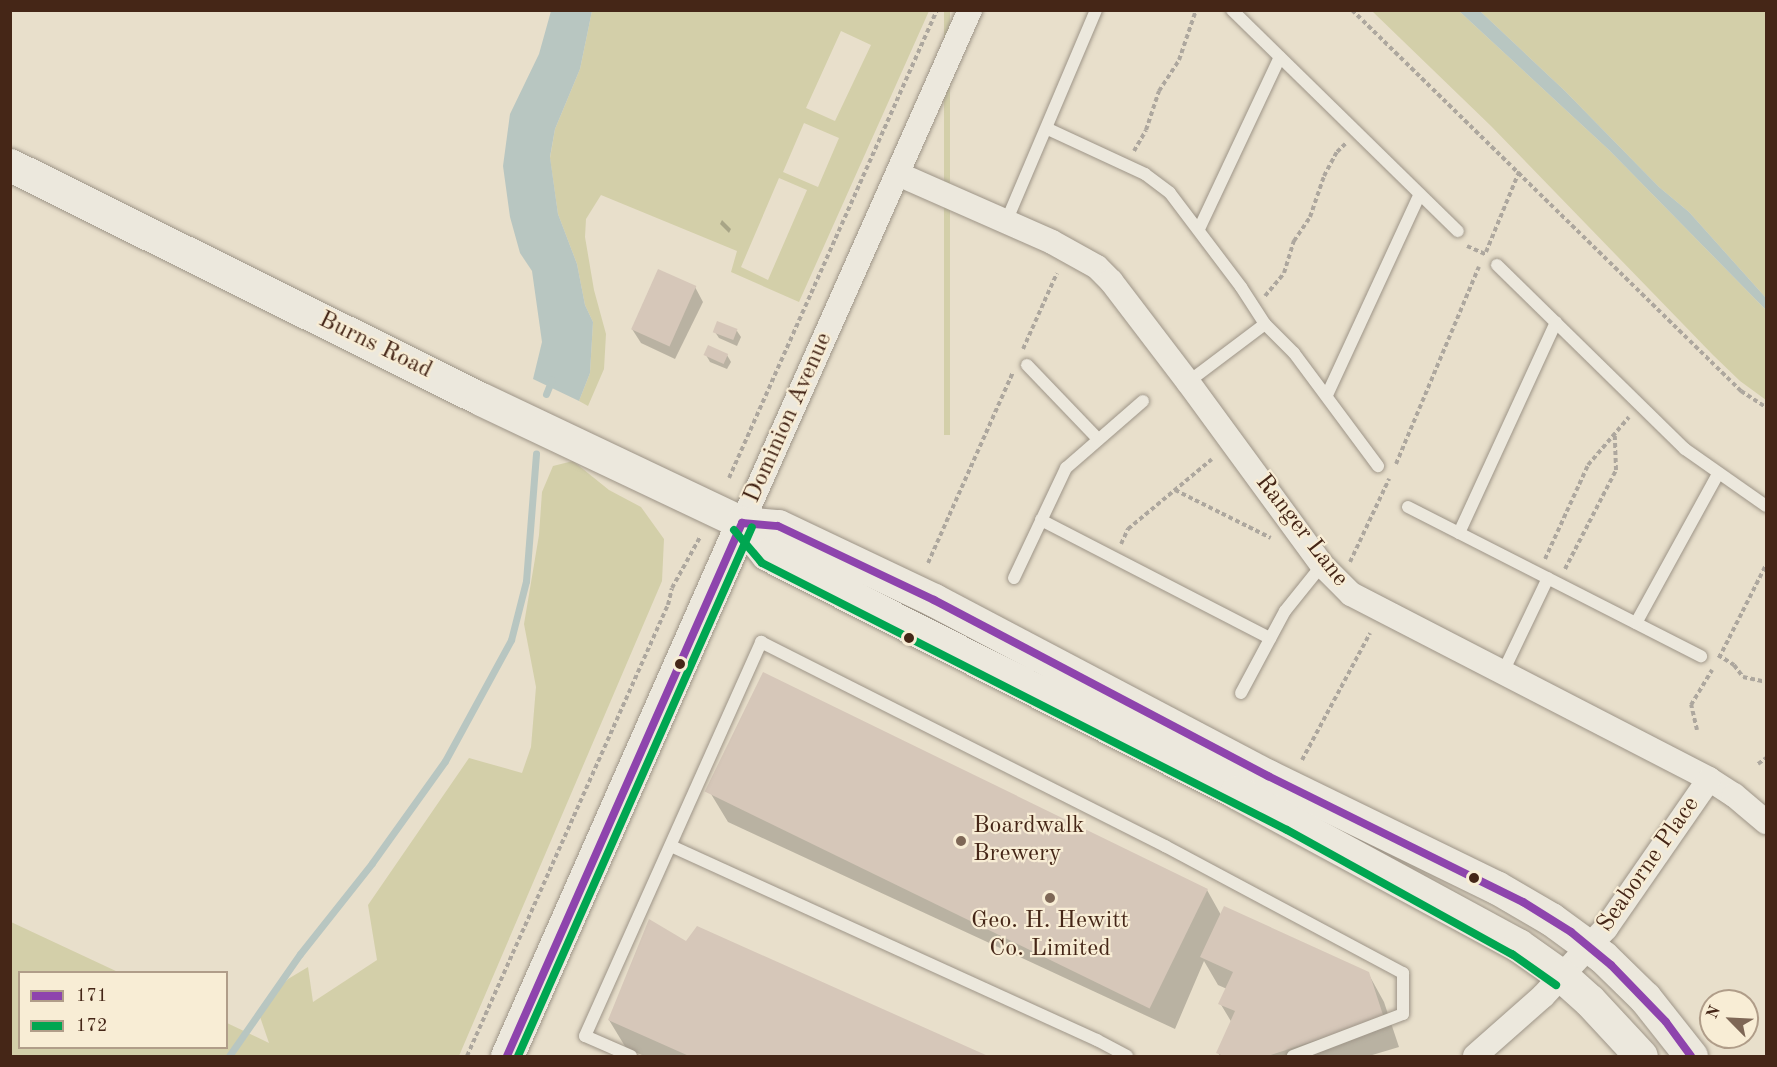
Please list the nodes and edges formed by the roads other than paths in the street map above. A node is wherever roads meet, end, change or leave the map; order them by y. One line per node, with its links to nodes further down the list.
1 (970, 10): 7 (street, Dominion Avenue)
2 (1096, 10): 5 (lane)
3 (1232, 10): 4 (lane)
4 (1280, 57): 8 (lane); 10 (lane)
5 (1047, 129): 9 (lane); 10 (lane)
6 (10, 165): 25 (main road, Burns Road)
7 (898, 174): 9 (street, Ranger Lane); 25 (street, Dominion Avenue)
8 (1420, 194): 11 (lane); 17 (lane)
9 (1006, 222): 16 (street, Ranger Lane)
10 (1199, 229): 14 (lane)
11 (1458, 231)
12 (1497, 265): 13 (lane)
13 (1556, 322): 21 (lane); 26 (lane)
14 (1265, 324): 16 (lane); 17 (lane)
15 (1023, 362): 19 (lane)
16 (1188, 382): 27 (street, Ranger Lane)
17 (1327, 395): 20 (lane)
18 (1143, 401): 19 (lane)
19 (1098, 439): 24 (lane)
20 (1378, 466)
21 (1718, 474): 22 (lane); 30 (lane)
22 (1767, 506)
23 (1408, 507): 26 (lane)
24 (1041, 520): 28 (lane); 31 (lane)
25 (742, 524): 38 (main road); 39 (main road); 40 (main road, Dominion Avenue)
26 (1459, 533): 29 (lane)
27 (1322, 565): 31 (lane); 33 (street, Ranger Lane)
28 (1014, 578)
29 (1548, 578): 30 (lane); 33 (lane)
30 (1636, 623): 32 (lane)
31 (1270, 638): 34 (lane)
32 (1701, 656)
33 (1503, 672): 35 (street, Ranger Lane)
34 (1241, 693)
35 (1709, 779): 36 (street, Ranger Lane); 38 (street, Seaborne Place)
36 (1767, 822)
37 (671, 846): 41 (lane); 42 (lane); 43 (lane)
38 (1590, 947): 39 (street, Seaborne Place); 46 (main road)
39 (1563, 976): 44 (street, Seaborne Place); 45 (main road)
40 (507, 1056)
41 (631, 1056)
42 (1127, 1056)
43 (1293, 1056)
44 (1475, 1056)
45 (1641, 1056)
46 (1691, 1056)

